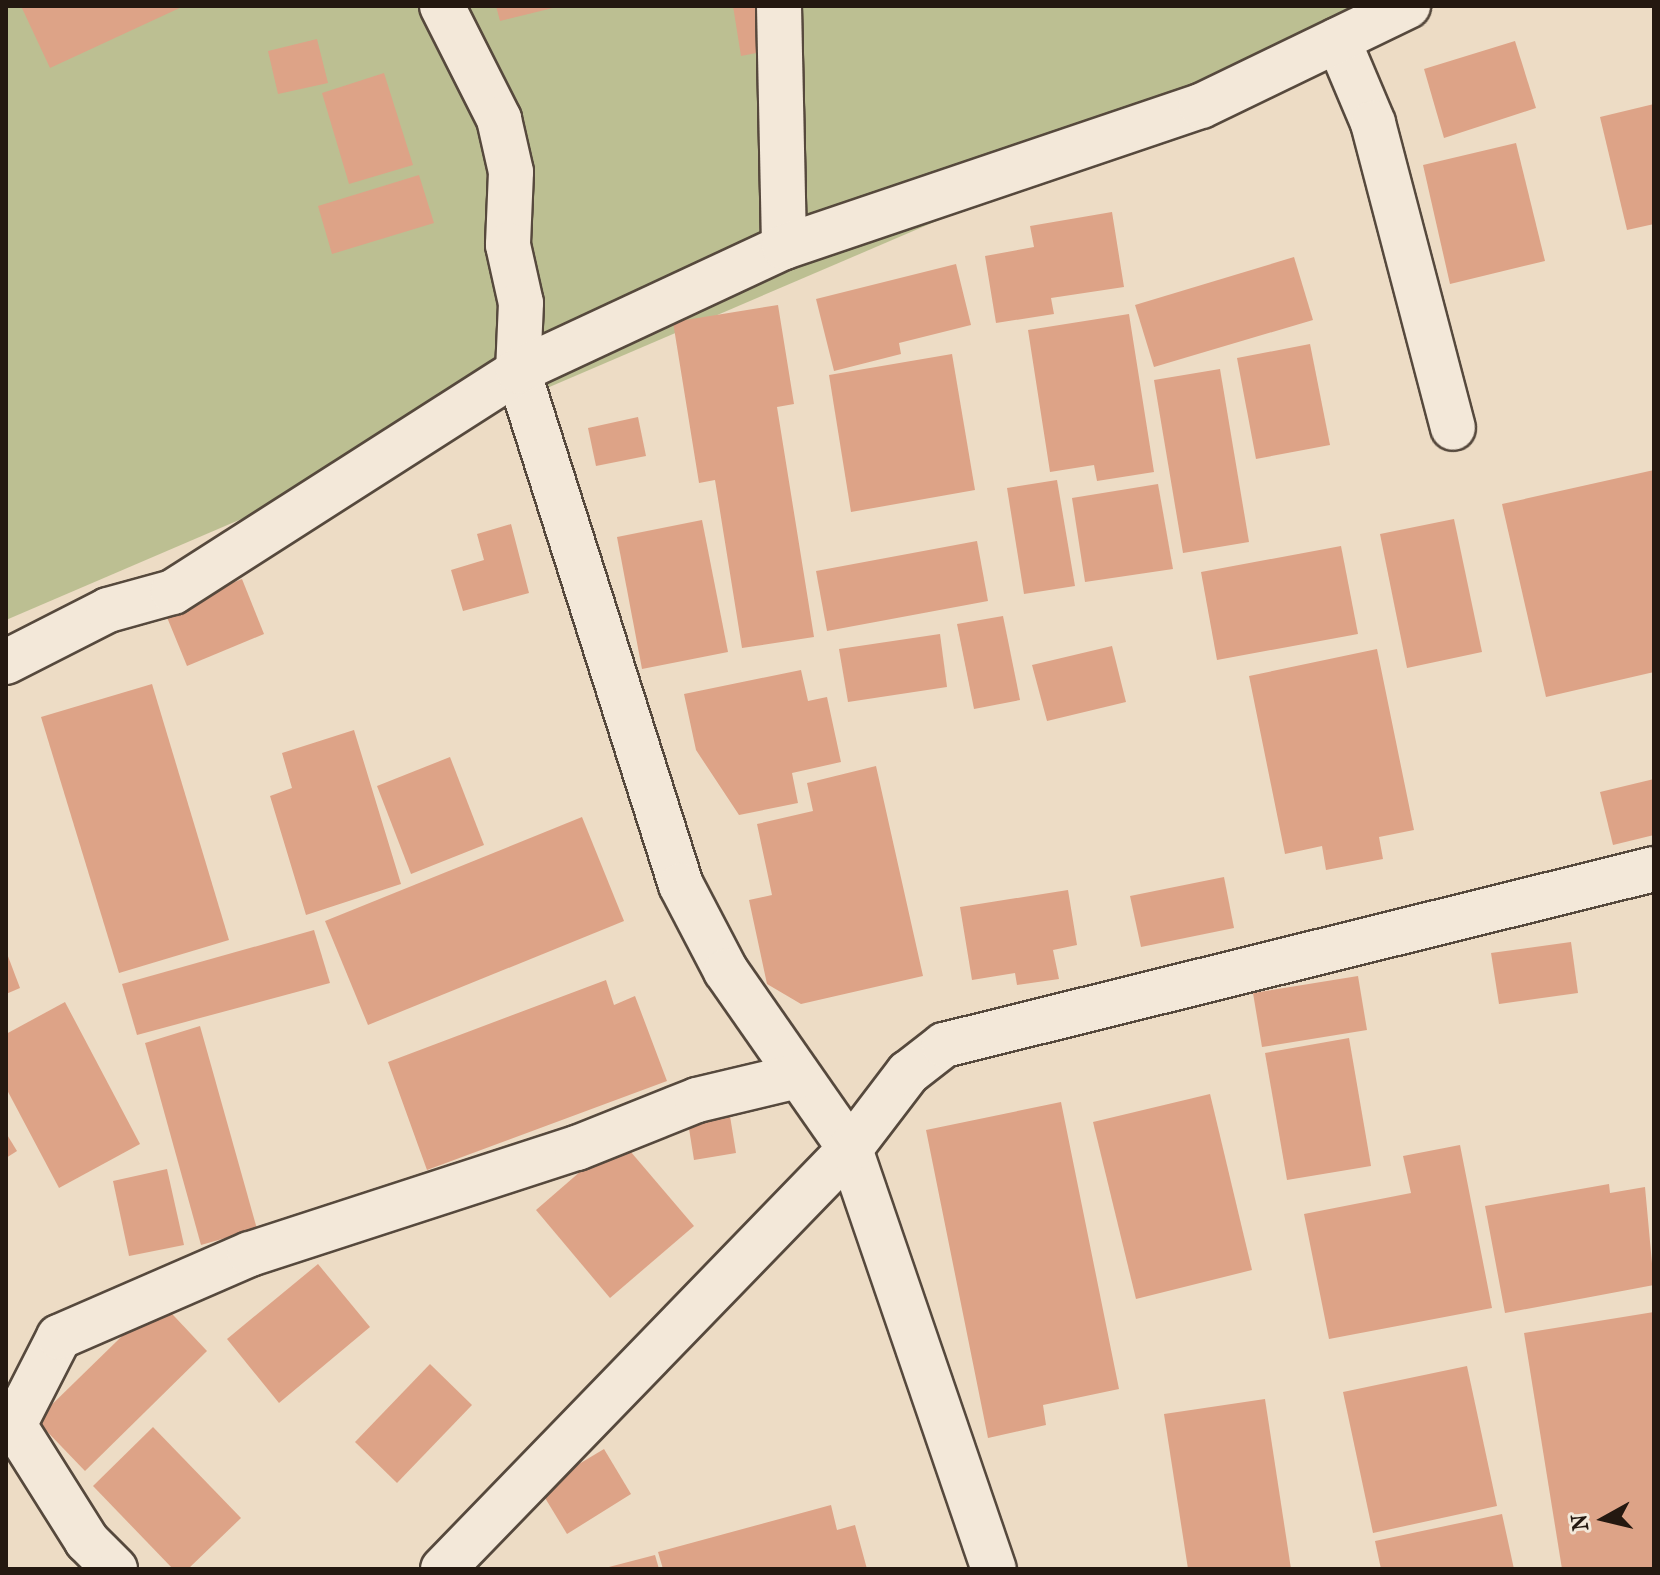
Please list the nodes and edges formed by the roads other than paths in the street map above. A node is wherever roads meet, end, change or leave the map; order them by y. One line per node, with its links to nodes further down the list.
1 (442, 6): 6 (street)
2 (779, 6): 5 (street)
3 (1408, 6): 4 (street)
4 (1338, 40): 5 (street); 7 (street)
5 (784, 247): 6 (street)
6 (518, 371): 8 (street); 10 (street)
7 (1453, 428)
8 (6, 662)
9 (1654, 869): 11 (street)
10 (798, 1076): 11 (street); 12 (street)
11 (850, 1149): 13 (street); 14 (street)
12 (115, 1569)
13 (443, 1569)
14 (994, 1569)

